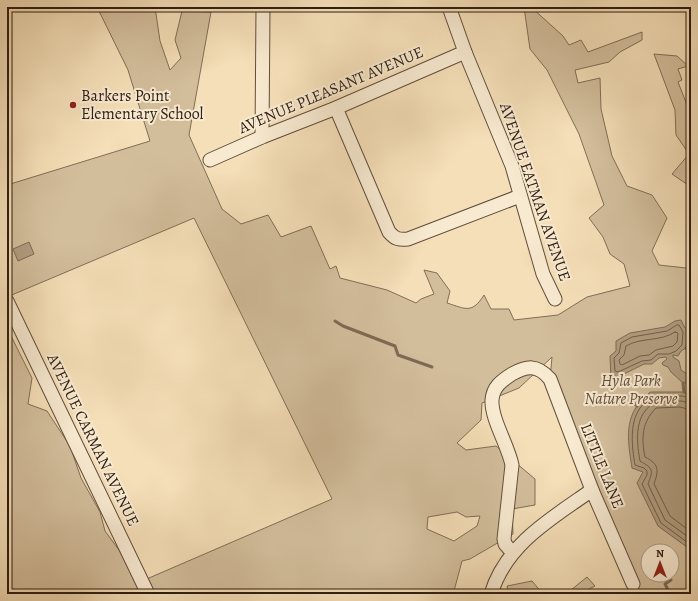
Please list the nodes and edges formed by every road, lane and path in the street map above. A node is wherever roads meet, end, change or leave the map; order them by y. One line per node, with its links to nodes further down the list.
1 (263, 7): 5 (street)
2 (449, 7): 3 (street, AVENUE EATMAN AVENUE)
3 (465, 52): 4 (street, AVENUE PLEASANT AVENUE); 7 (street, AVENUE EATMAN AVENUE)
4 (336, 108): 5 (street, AVENUE PLEASANT AVENUE); 7 (street)
5 (262, 137): 6 (street, AVENUE PLEASANT AVENUE)
6 (210, 160)
7 (520, 196): 8 (street, AVENUE EATMAN AVENUE)
8 (555, 299)
9 (7, 301): 13 (street, AVENUE CARMAN AVENUE)
10 (592, 490): 11 (street); 11 (street, LITTLE LANE); 12 (street, LITTLE LANE)
11 (512, 552): 14 (street)
12 (633, 584)
13 (148, 594)
14 (491, 594)

